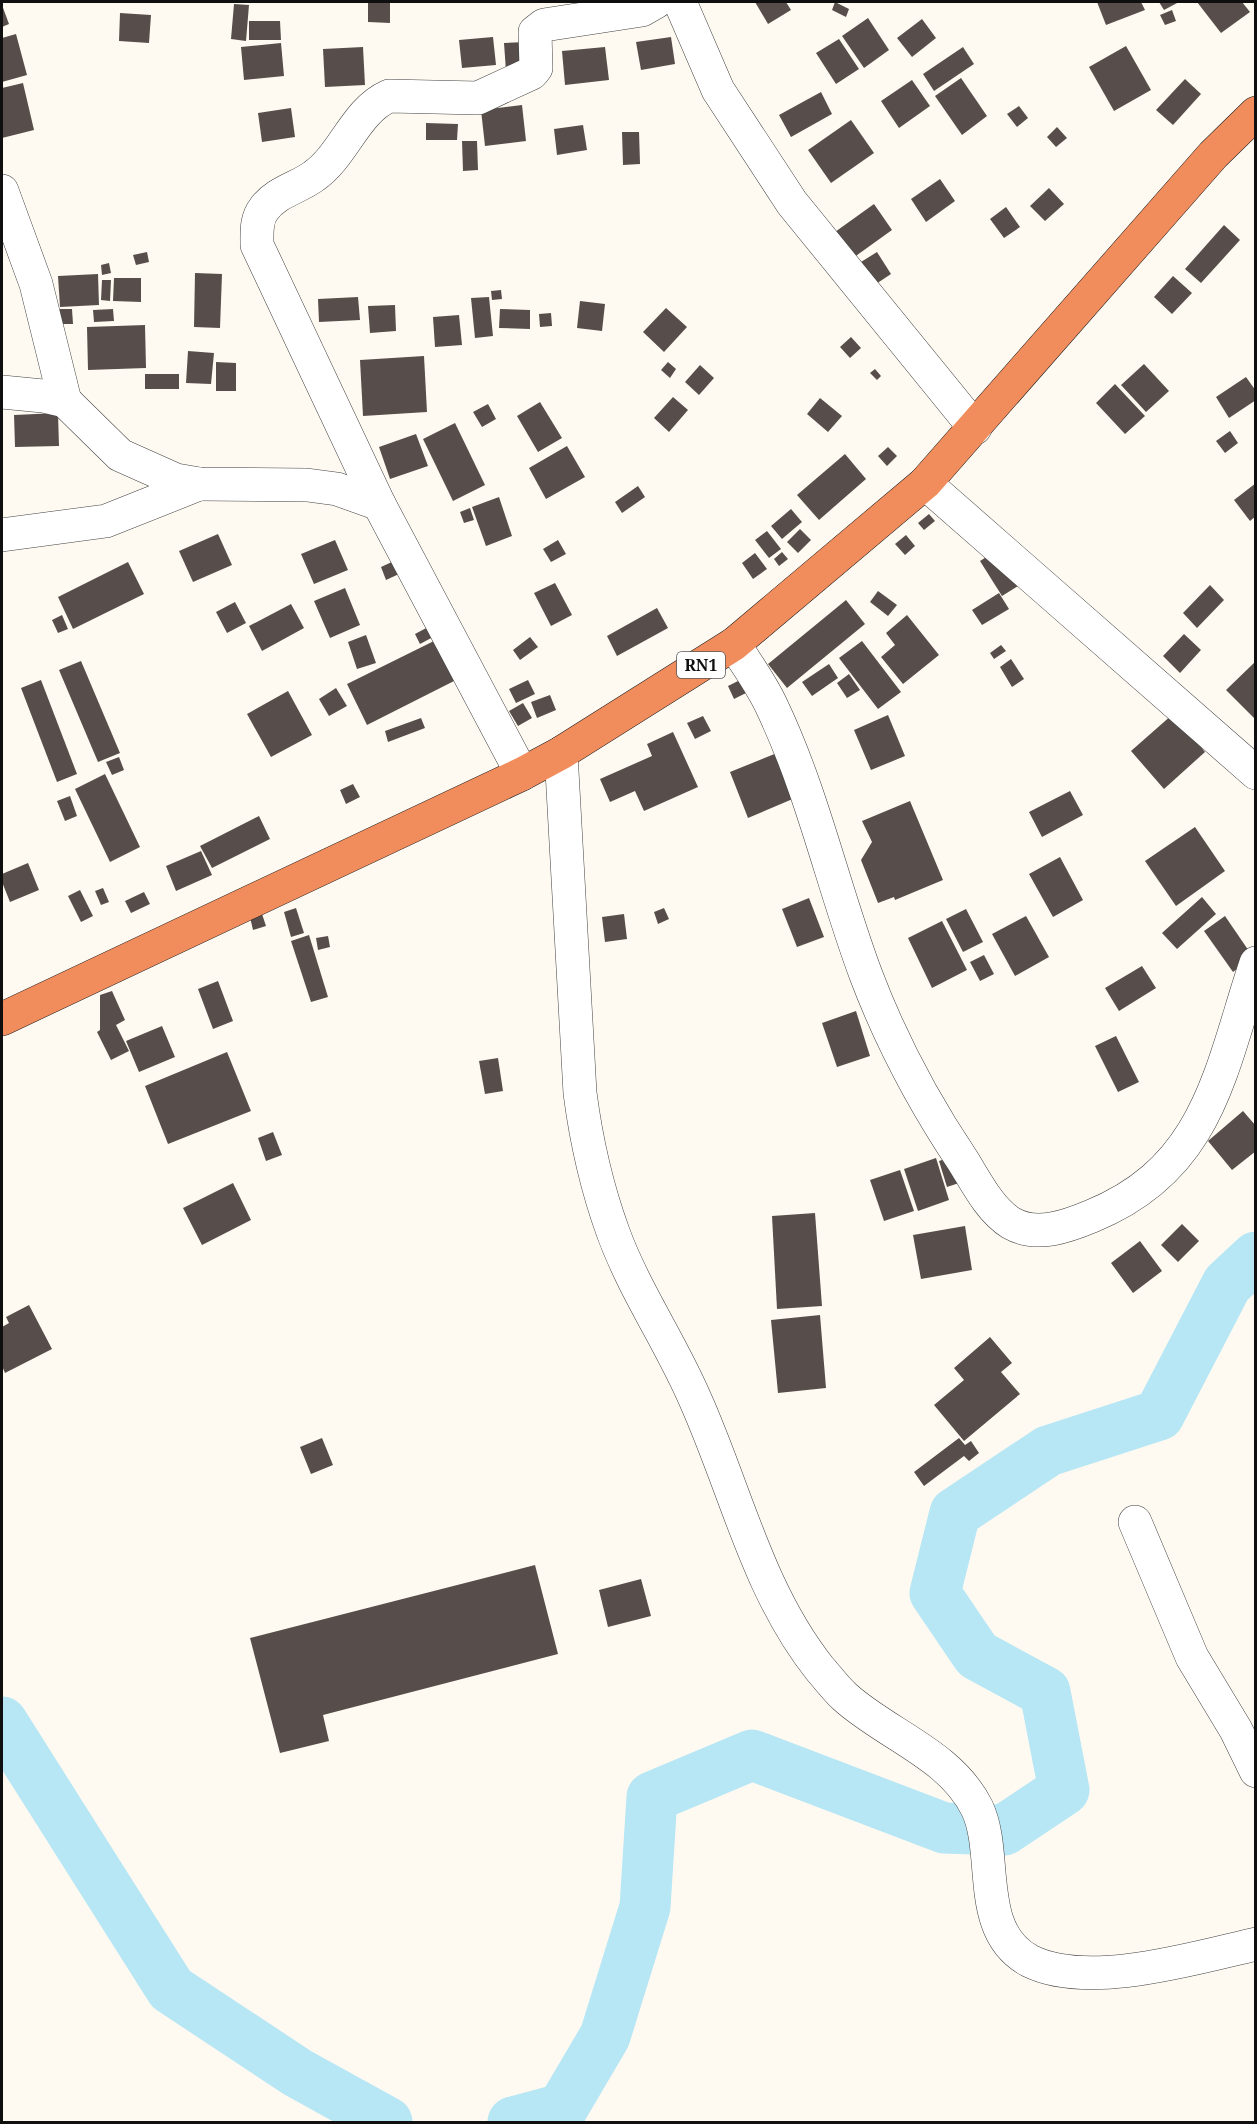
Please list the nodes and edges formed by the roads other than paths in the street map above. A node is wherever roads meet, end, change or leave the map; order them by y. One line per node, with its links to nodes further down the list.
1 (656, 2): 10 (street)
2 (680, 2): 7 (street)
3 (1256, 113): 7 (highway, RN1)
4 (2, 191): 6 (street)
5 (2, 392): 6 (street)
6 (64, 401): 9 (street)
7 (975, 428): 8 (highway, RN1)
8 (925, 483): 12 (highway, RN1); 14 (street)
9 (199, 484): 10 (street); 11 (street)
10 (379, 504): 15 (street)
11 (2, 535)
12 (734, 644): 13 (highway, RN1); 16 (street)
13 (561, 753): 15 (highway, RN1); 20 (street)
14 (1256, 773)
15 (522, 774): 17 (highway, RN1)
16 (1256, 963)
17 (2, 1019)
18 (1136, 1521): 19 (street)
19 (1256, 1771)
20 (1256, 1944)

